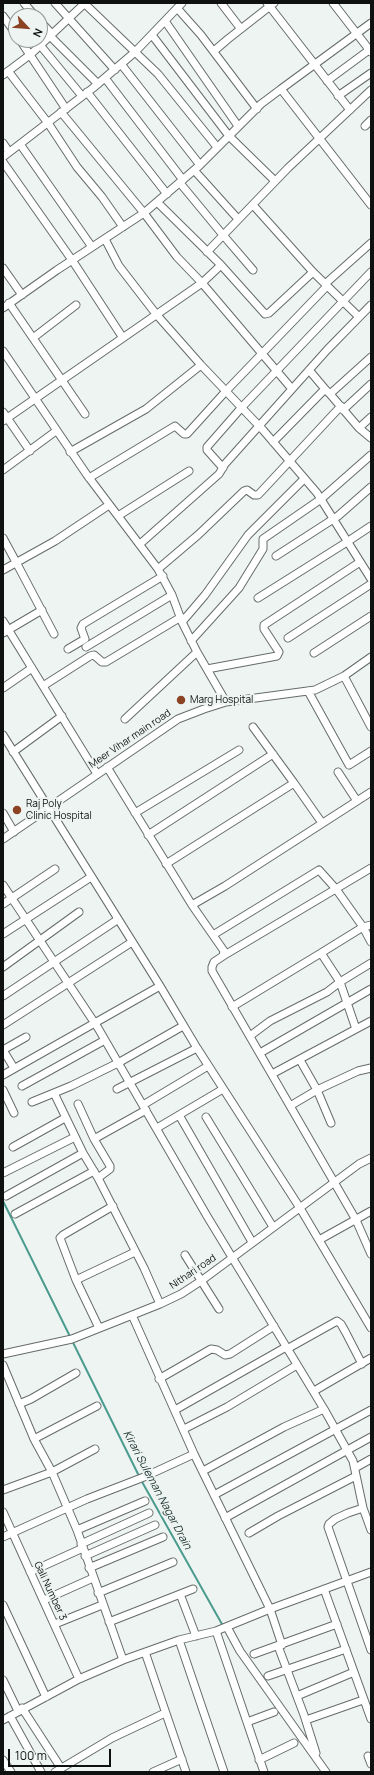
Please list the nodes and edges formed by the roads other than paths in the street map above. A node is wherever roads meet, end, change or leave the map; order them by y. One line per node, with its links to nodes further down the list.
1 (55, 3): 7 (street)
2 (85, 3): 7 (street); 21 (street)
3 (221, 3): 10 (street)
4 (333, 3): 12 (street)
5 (270, 4): 10 (street); 24 (street)
6 (180, 6): 8 (street); 19 (street)
7 (68, 18): 13 (street); 25 (street)
8 (165, 21): 14 (street); 40 (street)
9 (371, 23): 12 (street)
10 (241, 29): 19 (street)
11 (48, 31): 13 (street)
12 (356, 33): 20 (street); 24 (street)
13 (51, 35): 15 (street); 30 (street)
14 (152, 35): 21 (street); 42 (street)
15 (48, 38)
16 (26, 48): 22 (street)
17 (37, 48): 22 (street)
18 (43, 48): 33 (street)
19 (214, 51): 35 (street)
20 (370, 51): 29 (street)
21 (135, 52): 23 (street); 46 (street)
22 (30, 54): 26 (street); 36 (street)
23 (121, 64): 25 (street); 50 (street)
24 (315, 64): 29 (street); 31 (street)
25 (114, 70): 28 (street)
26 (6, 73): 39 (street)
27 (371, 73): 34 (street)
28 (105, 78): 30 (street); 52 (street)
29 (327, 81): 34 (street)
30 (98, 84): 33 (street)
31 (281, 89): 35 (street); 43 (street)
32 (371, 90): 37 (street)
33 (85, 94): 36 (street); 54 (street)
34 (338, 96): 37 (street)
35 (257, 108): 40 (street)
36 (64, 110): 39 (street); 58 (street)
37 (350, 110): 43 (street)
38 (371, 120): 41 (street)
39 (48, 123): 45 (street); 60 (street)
40 (238, 126): 42 (street)
41 (365, 126)
42 (229, 136): 46 (street); 53 (street)
43 (319, 138): 53 (street); 57 (street)
44 (3, 143): 47 (street)
45 (20, 144): 47 (street); 64 (street)
46 (217, 148): 50 (street)
47 (9, 152): 48 (street)
48 (3, 157)
49 (3, 162): 66 (street)
50 (200, 164): 51 (street)
51 (194, 170): 52 (street); 59 (street)
52 (182, 181): 54 (street); 61 (street)
53 (275, 181): 56 (street)
54 (166, 194): 55 (street)
55 (157, 202): 58 (street); 65 (street)
56 (252, 205): 59 (street); 70 (street)
57 (371, 205)
58 (144, 213): 60 (street); 72 (street)
59 (238, 219): 61 (street)
60 (123, 227): 62 (street)
61 (223, 235): 65 (street); 69 (street)
62 (105, 239): 64 (street); 79 (street)
63 (371, 243): 73 (street)
64 (92, 247): 66 (street)
65 (207, 252): 67 (street)
66 (72, 260): 74 (street); 82 (street)
67 (221, 265): 70 (street); 72 (street)
68 (3, 268): 74 (street)
69 (253, 270)
70 (313, 272): 73 (street)
71 (371, 272): 75 (street)
72 (202, 283): 79 (street); 84 (street)
73 (326, 285): 75 (street); 84 (street)
74 (22, 295): 77 (street)
75 (342, 302): 80 (street); 87 (street)
76 (371, 305): 80 (street)
77 (6, 306): 81 (street)
78 (76, 306): 81 (street)
79 (156, 314): 82 (street); 86 (street)
80 (359, 317): 88 (street)
81 (33, 338): 89 (street)
82 (123, 338): 89 (street)
83 (3, 352): 94 (street)
84 (262, 353): 87 (street); 92 (street)
85 (371, 357): 93 (street)
86 (201, 365): 92 (street); 106 (street)
87 (277, 370): 91 (street); 95 (street)
88 (309, 370): 91 (street); 93 (street)
89 (62, 381): 94 (street); 97 (street)
90 (371, 384): 96 (street)
91 (292, 389): 100 (street)
92 (226, 391): 95 (street); 112 (street)
93 (327, 391): 96 (street); 104 (street)
94 (35, 400): 98 (street); 102 (street)
95 (242, 407): 100 (street); 109 (street)
96 (342, 408): 101 (street); 108 (street)
97 (84, 414)
98 (4, 417): 105 (street)
99 (371, 417): 101 (street)
100 (258, 426): 104 (street); 109 (street)
101 (359, 428): 103 (street)
102 (56, 432): 105 (street); 106 (street)
103 (371, 438)
104 (273, 442): 108 (street)
105 (30, 451): 110 (street)
106 (70, 452): 112 (street)
107 (371, 455): 115 (street)
108 (289, 461): 113 (street); 126 (street)
109 (222, 468): 122 (street)
110 (3, 470)
111 (189, 471): 117 (street)
112 (89, 478): 116 (street)
113 (304, 479): 115 (street); 135 (street)
114 (371, 486): 118 (street)
115 (320, 499): 118 (street); 140 (street)
116 (109, 505): 117 (street); 124 (street)
117 (118, 516): 122 (street)
118 (333, 519): 121 (street); 123 (street)
119 (371, 526): 121 (street)
120 (3, 538): 124 (street)
121 (348, 542): 125 (street); 132 (street)
122 (140, 544): 126 (street)
123 (276, 556)
124 (16, 562): 127 (street); 133 (street)
125 (360, 562): 129 (street); 147 (street)
126 (158, 569): 128 (street)
127 (3, 570)
128 (163, 576): 131 (street); 142 (street)
129 (371, 579)
130 (371, 584): 139 (street)
131 (172, 595): 135 (street); 141 (street)
132 (258, 598)
133 (42, 610): 137 (street); 138 (street)
134 (371, 616): 144 (street)
135 (181, 619): 140 (street); 149 (street)
136 (3, 621): 137 (street)
137 (6, 631): 146 (street)
138 (54, 634)
139 (288, 638)
140 (191, 641): 143 (street)
141 (86, 647)
142 (68, 649)
143 (197, 652): 147 (street); 154 (street)
144 (314, 653)
145 (371, 657): 148 (street, Meer Vihar main road)
146 (32, 668): 149 (street); 150 (street)
147 (207, 670): 152 (street)
148 (344, 676): 151 (street, Meer Vihar main road); 155 (street)
149 (43, 686): 153 (street)
150 (3, 688)
151 (308, 691): 152 (street, Meer Vihar main road); 159 (street)
152 (226, 702): 162 (street, Meer Vihar main road)
153 (62, 716): 160 (street); 164 (street)
154 (125, 719)
155 (371, 726)
156 (254, 727): 161 (street)
157 (3, 735): 160 (street)
158 (239, 750): 170 (street)
159 (371, 751)
160 (13, 752): 168 (street)
161 (273, 754): 165 (street); 173 (street)
162 (107, 767): 164 (street, Meer Vihar main road); 170 (street)
163 (338, 772): 167 (street)
164 (97, 774): 168 (street, Meer Vihar main road)
165 (294, 783): 171 (street); 175 (street)
166 (371, 792): 167 (street)
167 (357, 801): 171 (street)
168 (48, 807): 172 (street, Meer Vihar main road); 178 (street)
169 (3, 813): 172 (street)
170 (134, 813): 173 (street)
171 (322, 823): 183 (street)
172 (14, 832): 174 (street, Meer Vihar main road)
173 (148, 835): 175 (street)
174 (3, 839)
175 (166, 864): 183 (street)
176 (371, 868): 180 (street)
177 (55, 869): 181 (street)
178 (91, 877): 185 (street); 186 (street)
179 (3, 885): 181 (street)
180 (336, 888): 188 (street); 190 (street); 195 (street)
181 (12, 898): 182 (street); 185 (street)
182 (3, 904)
183 (192, 905): 190 (street)
184 (79, 912): 191 (street)
185 (27, 919): 189 (street); 191 (street)
186 (117, 920): 192 (street); 196 (street)
187 (371, 925): 188 (street)
188 (363, 927): 193 (street); 194 (street)
189 (3, 934)
190 (213, 935): 195 (street)
191 (40, 940): 196 (street); 198 (street)
192 (132, 942): 200 (street); 201 (street)
193 (371, 942)
194 (321, 953): 199 (street); 205 (street)
195 (223, 956): 205 (street)
196 (55, 962): 200 (street); 203 (street)
197 (371, 963): 199 (street)
198 (3, 967)
199 (340, 982): 204 (street); 211 (street)
200 (69, 983): 207 (street); 208 (street)
201 (160, 986): 207 (street); 209 (street)
202 (371, 989): 204 (street)
203 (3, 996)
204 (347, 1003): 210 (street); 216 (street)
205 (232, 1007): 211 (street)
206 (371, 1021): 210 (street)
207 (95, 1023): 213 (street); 220 (street)
208 (3, 1025)
209 (183, 1026): 214 (street); 218 (street)
210 (356, 1029): 217 (street)
211 (250, 1036): 216 (street)
212 (26, 1037): 215 (street)
213 (105, 1040): 218 (street); 225 (street)
214 (197, 1048): 219 (street); 224 (street)
215 (3, 1050): 220 (street)
216 (260, 1053): 222 (street)
217 (300, 1060): 222 (street); 229 (street)
218 (118, 1063): 224 (street); 230 (street)
219 (208, 1066): 226 (street); 234 (street)
220 (14, 1068): 223 (street)
221 (371, 1068): 229 (street)
222 (272, 1074): 233 (street)
223 (3, 1075)
224 (130, 1083): 227 (street); 234 (street)
225 (22, 1086)
226 (223, 1088): 236 (street); 252 (street)
227 (117, 1089)
228 (3, 1090): 235 (street)
229 (317, 1090): 233 (street); 239 (street)
230 (54, 1093): 231 (street); 238 (street)
231 (32, 1102)
232 (78, 1104): 242 (street)
233 (290, 1106): 249 (street)
234 (144, 1107): 240 (street); 242 (street)
235 (14, 1113)
236 (179, 1115): 240 (street); 258 (street)
237 (206, 1117): 256 (street)
238 (65, 1118): 241 (street); 243 (street)
239 (331, 1123)
240 (157, 1128): 262 (street)
241 (75, 1137): 244 (street); 247 (street)
242 (94, 1139): 248 (street)
243 (13, 1146)
244 (83, 1153): 246 (street); 250 (street)
245 (371, 1158): 249 (street, Nithari road)
246 (94, 1170): 248 (street); 254 (street)
247 (3, 1173)
248 (98, 1178): 251 (street)
249 (334, 1183): 252 (street, Nithari road); 255 (street)
250 (6, 1196)
251 (113, 1206): 259 (street); 263 (street)
252 (300, 1208): 256 (street, Nithari road); 257 (street)
253 (371, 1211): 255 (street)
254 (15, 1214)
255 (356, 1220): 257 (street); 260 (street)
256 (273, 1227): 258 (street, Nithari road)
257 (319, 1240): 270 (street)
258 (252, 1242): 262 (street, Nithari road)
259 (135, 1252): 263 (street); 265 (street)
260 (371, 1254)
261 (184, 1255): 264 (street)
262 (232, 1257): 264 (street, Nithari road); 268 (street)
263 (76, 1280): 269 (street)
264 (201, 1281): 265 (street, Nithari road); 266 (street)
265 (160, 1304): 267 (street, Nithari road)
266 (219, 1309)
267 (132, 1315): 269 (street, Nithari road); 278 (street)
268 (274, 1326): 271 (street); 278 (street)
269 (100, 1328): 272 (street, Nithari road)
270 (371, 1328)
271 (287, 1348): 274 (street); 276 (street); 283 (street)
272 (3, 1354)
273 (371, 1358): 274 (street)
274 (362, 1364): 279 (street)
275 (3, 1365): 280 (street)
276 (297, 1365): 279 (street); 286 (street)
277 (76, 1373): 280 (street)
278 (159, 1379): 283 (street)
279 (314, 1391): 282 (street)
280 (19, 1404): 288 (street)
281 (96, 1406): 288 (street)
282 (324, 1409): 285 (street); 293 (street)
283 (175, 1410): 286 (street)
284 (371, 1410): 285 (street)
285 (335, 1428): 290 (street); 297 (street)
286 (184, 1429): 291 (street)
287 (371, 1437): 290 (street)
288 (34, 1439): 294 (street)
289 (95, 1449): 294 (street)
290 (348, 1450): 295 (street); 304 (street)
291 (194, 1454): 293 (street); 300 (street)
292 (371, 1459): 295 (street)
293 (203, 1471): 297 (street)
294 (52, 1472): 296 (street); 300 (street)
295 (356, 1472): 299 (street); 309 (street)
296 (3, 1490)
297 (214, 1495): 304 (street)
298 (145, 1501): 306 (street)
299 (363, 1508): 303 (street); 319 (street)
300 (67, 1509): 306 (street); 308 (street)
301 (3, 1512): 308 (street, Gali Number 3)
302 (149, 1513): 312 (street)
303 (369, 1517): 307 (street)
304 (225, 1518): 327 (street)
305 (155, 1525): 313 (street)
306 (77, 1530): 312 (street)
307 (371, 1530)
308 (12, 1533): 310 (street); 316 (street, Gali Number 3)
309 (249, 1533)
310 (3, 1537)
311 (163, 1537): 315 (street)
312 (82, 1546): 313 (street); 316 (street)
313 (86, 1556): 315 (street)
314 (173, 1562): 322 (street)
315 (89, 1568): 318 (street)
316 (30, 1572): 324 (street, Gali Number 3)
317 (371, 1572): 319 (street)
318 (93, 1578): 322 (street); 324 (street)
319 (346, 1581): 321 (street); 336 (street)
320 (193, 1589): 323 (street)
321 (324, 1589): 327 (street); 330 (street)
322 (98, 1593): 326 (street)
323 (180, 1594): 328 (street); 332 (street)
324 (44, 1600): 329 (street, Gali Number 3)
325 (3, 1604): 346 (street)
326 (102, 1605): 328 (street); 329 (street)
327 (270, 1609): 331 (street); 334 (street)
328 (109, 1622): 339 (street)
329 (55, 1624): 343 (street, Gali Number 3)
330 (337, 1624): 334 (street); 335 (street)
331 (222, 1628): 332 (street); 355 (street); 359 (street)
332 (196, 1636): 333 (street)
333 (179, 1640): 337 (street); 368 (street)
334 (280, 1645): 338 (street); 340 (street)
335 (346, 1649): 340 (street); 341 (street)
336 (371, 1650)
337 (146, 1652): 339 (street); 350 (street)
338 (254, 1654)
339 (122, 1660): 343 (street)
340 (287, 1670): 342 (street); 345 (street)
341 (354, 1672): 345 (street); 347 (street)
342 (268, 1676)
343 (79, 1679): 346 (street)
344 (3, 1680): 348 (street)
345 (297, 1696): 354 (street)
346 (46, 1698): 348 (street)
347 (363, 1700): 352 (street); 354 (street)
348 (20, 1710): 351 (street); 363 (street)
349 (274, 1712): 355 (street)
350 (165, 1713): 358 (street); 363 (street)
351 (10, 1716): 353 (street); 365 (street)
352 (371, 1719)
353 (3, 1720)
354 (306, 1720): 359 (street)
355 (247, 1722): 361 (street)
356 (294, 1743): 361 (street)
357 (368, 1756): 362 (street)
358 (182, 1759): 366 (street); 367 (street)
359 (317, 1759): 370 (street)
360 (3, 1760): 364 (street)
361 (259, 1760): 369 (street)
362 (371, 1764)
363 (58, 1770)
364 (11, 1772)
365 (41, 1772)
366 (153, 1772)
367 (186, 1772)
368 (224, 1772)
369 (264, 1772)
370 (326, 1772)

